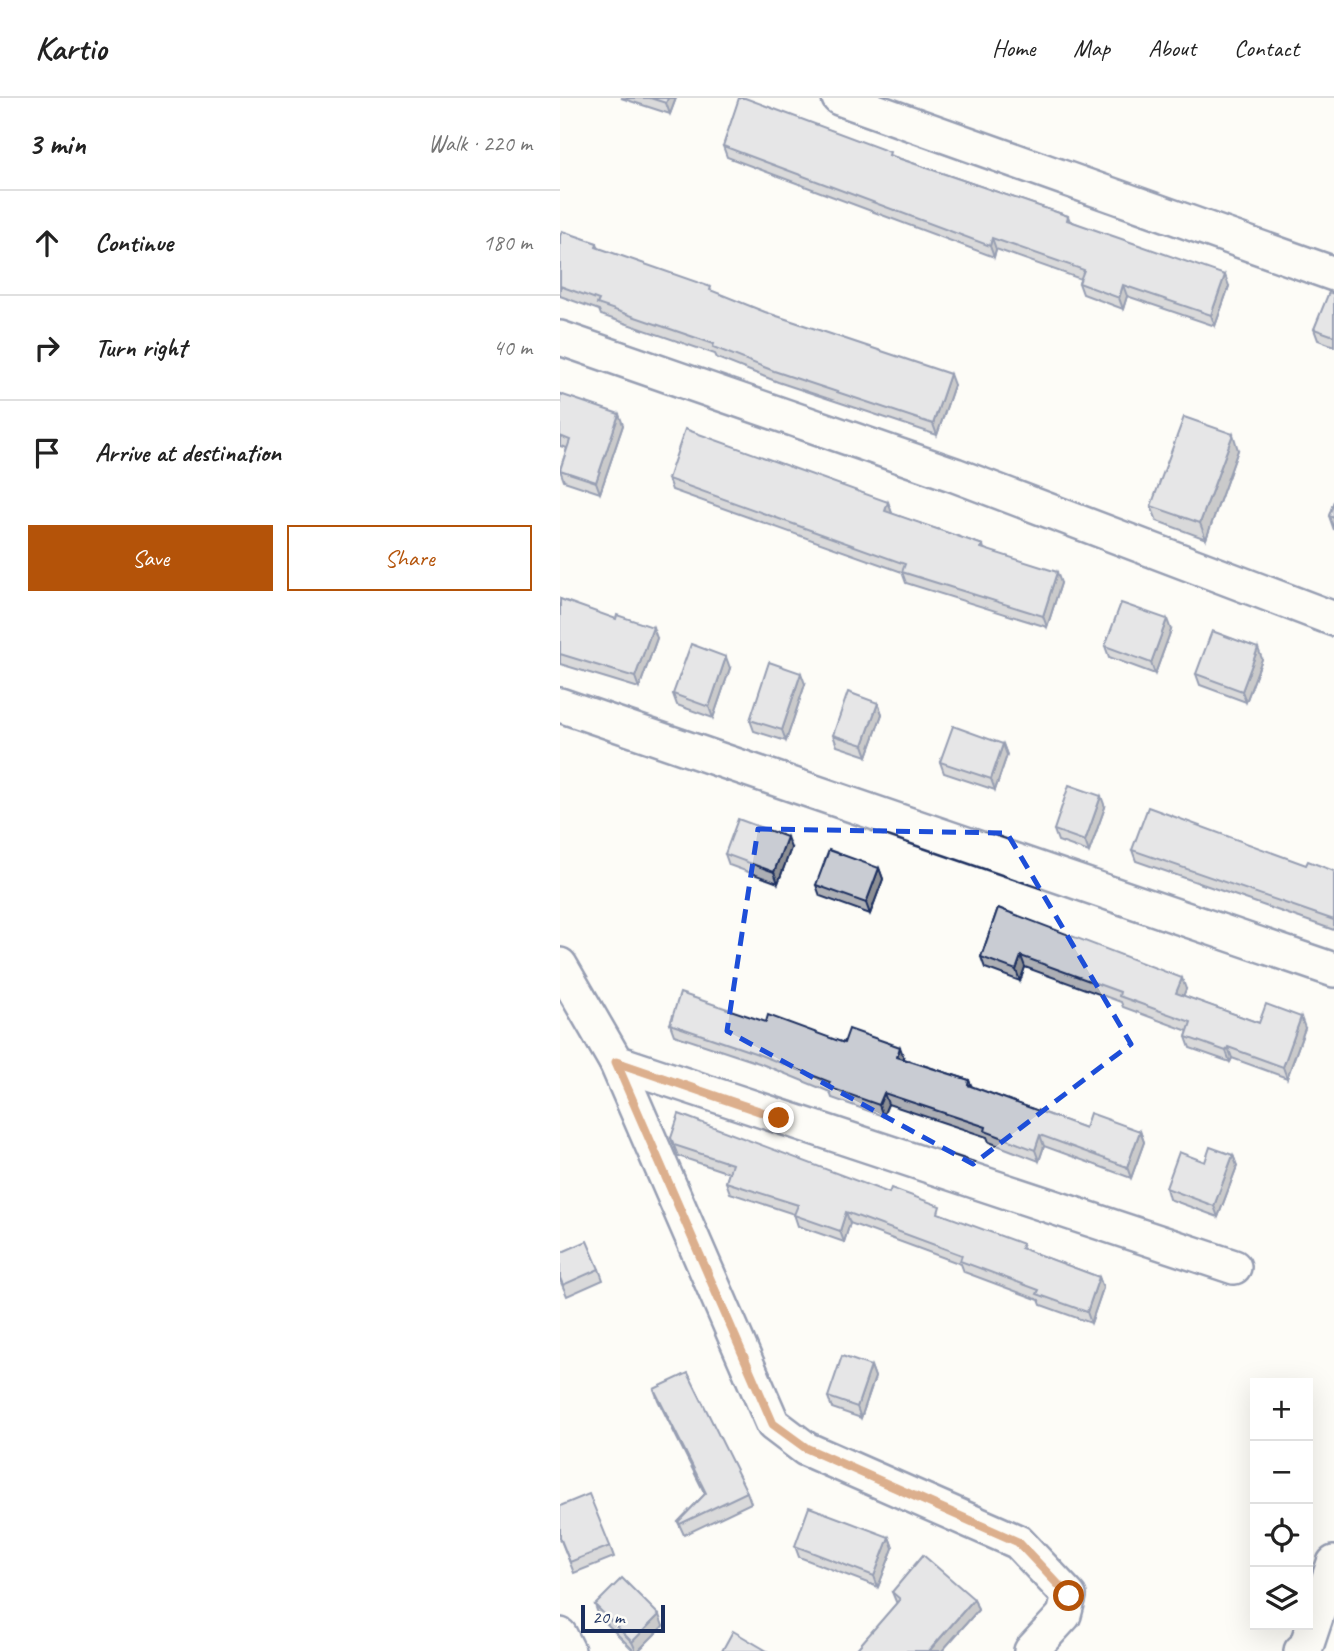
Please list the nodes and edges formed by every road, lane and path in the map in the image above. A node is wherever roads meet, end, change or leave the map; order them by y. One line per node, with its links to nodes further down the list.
1 (839, 98): 2 (street)
2 (1334, 274)
3 (560, 338): 4 (street)
4 (1334, 619)
5 (560, 705): 7 (street)
6 (560, 965): 8 (street)
7 (1334, 970)
8 (569, 1003): 9 (street)
9 (616, 1062): 10 (street); 15 (street)
10 (1234, 1268)
11 (1334, 1563): 13 (street)
12 (560, 1635): 14 (street)
13 (1309, 1649)
14 (568, 1651)
15 (1031, 1651)

